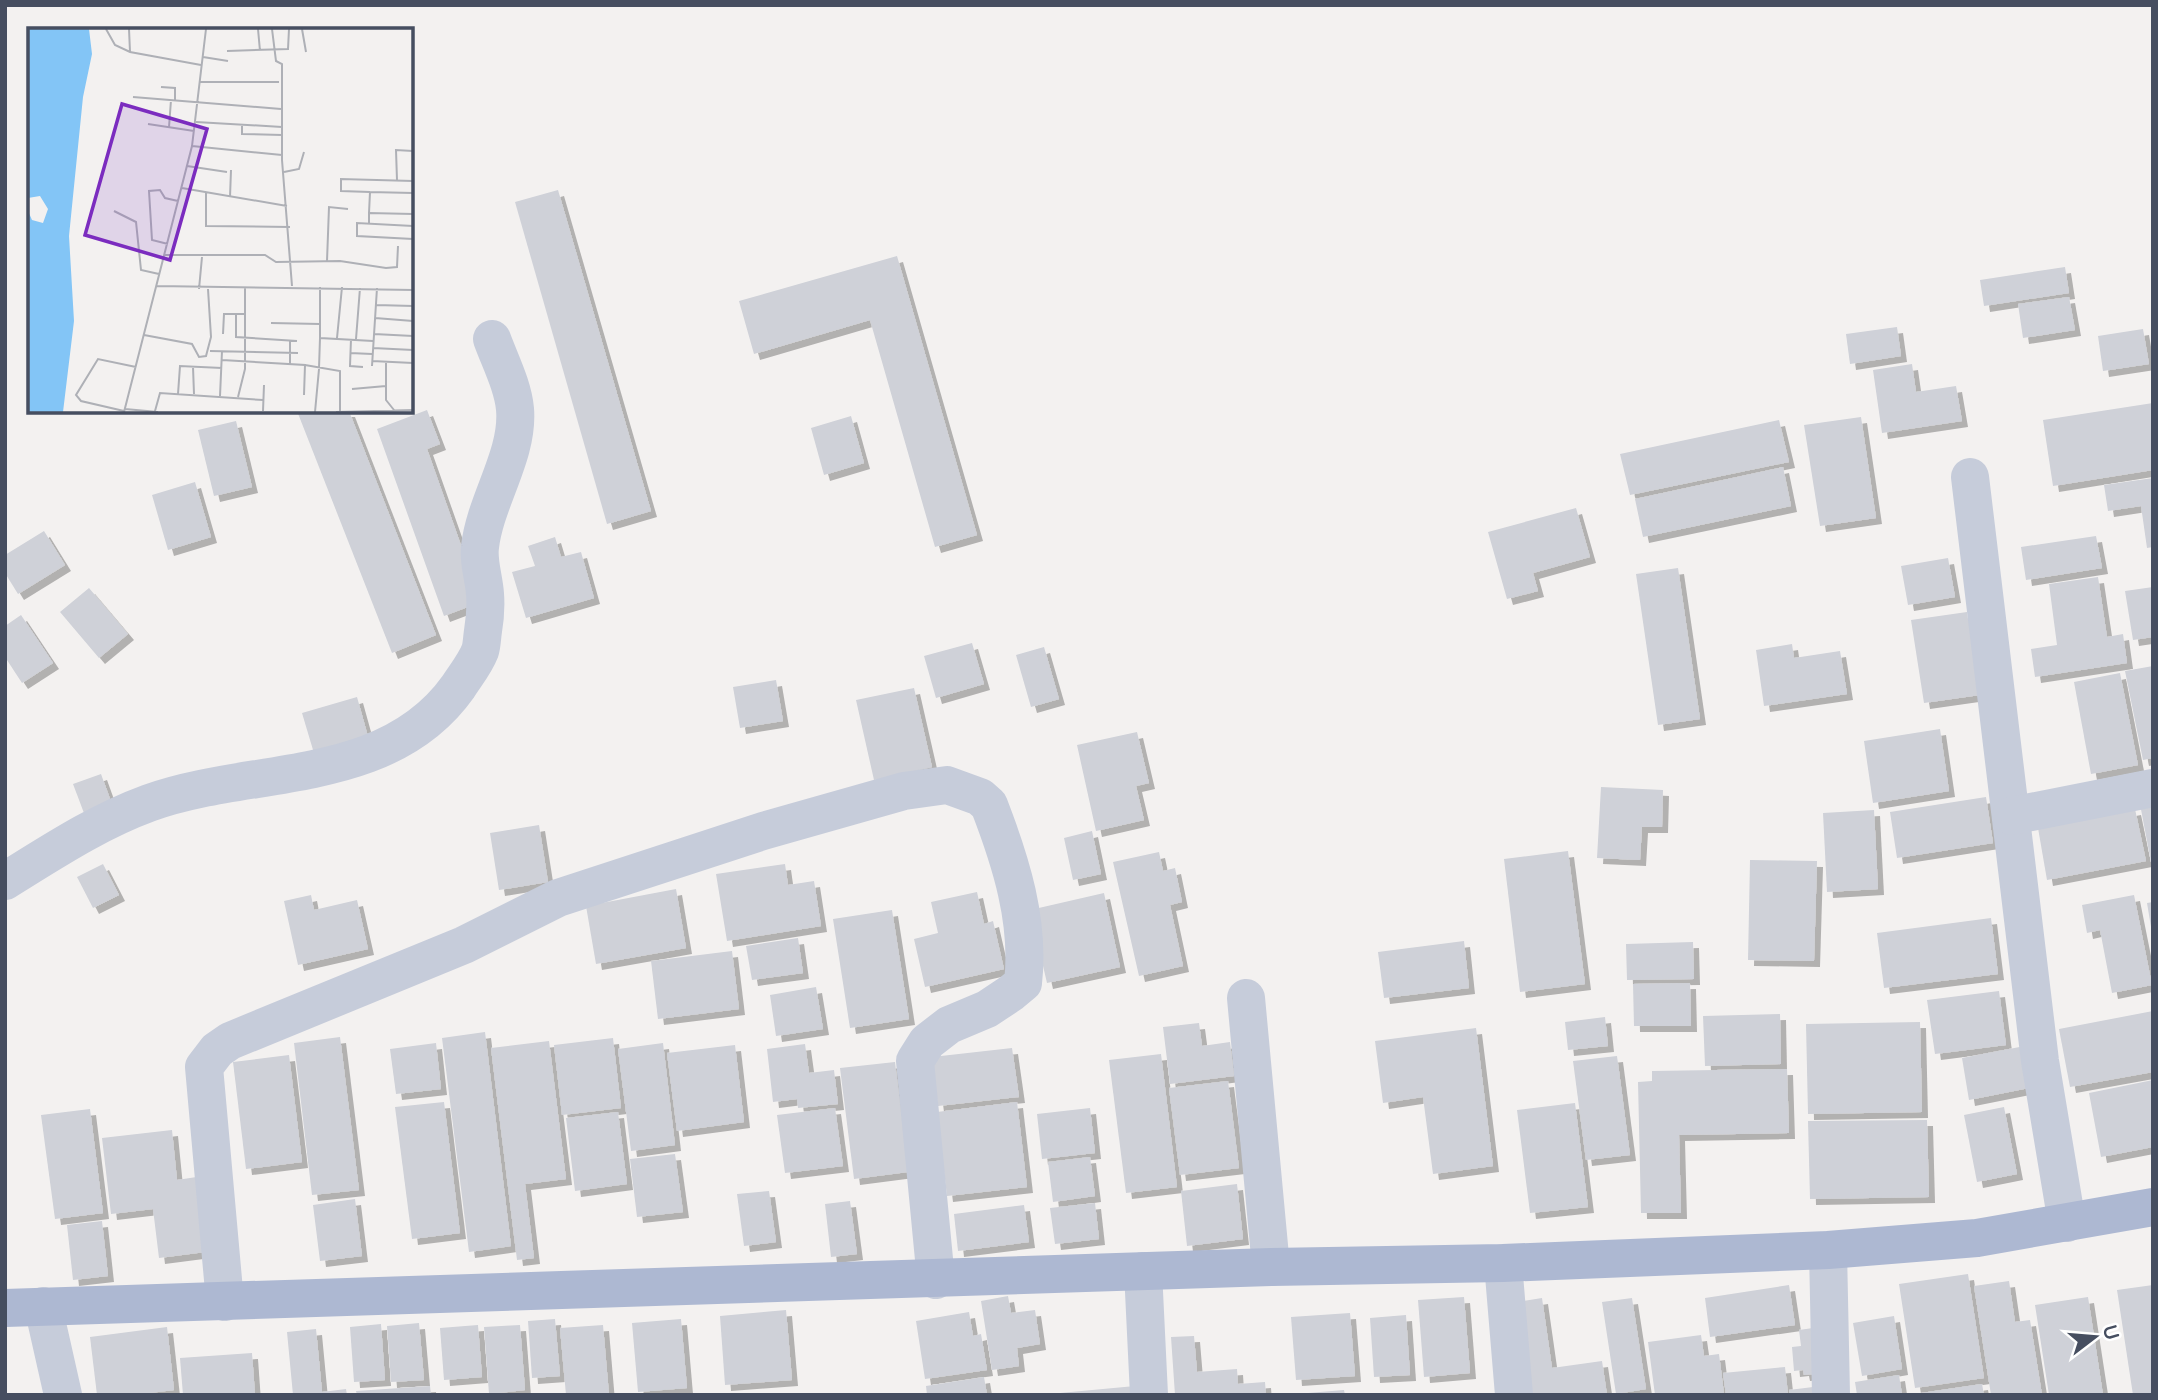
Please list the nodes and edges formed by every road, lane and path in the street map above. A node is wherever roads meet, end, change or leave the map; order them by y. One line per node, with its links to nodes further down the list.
1 (492, 339): 5 (street)
2 (1970, 477): 4 (street)
3 (2153, 788): 4 (street)
4 (2011, 816): 8 (street)
5 (5, 881)
6 (1246, 998): 11 (street)
7 (2153, 1207): 8 (main road)
8 (2067, 1223): 9 (main road)
9 (1828, 1250): 10 (main road); 20 (street)
10 (1503, 1263): 11 (main road); 19 (street)
11 (1270, 1267): 12 (main road)
12 (1143, 1271): 13 (main road); 18 (street)
13 (936, 1280): 14 (main road); 14 (street)
14 (225, 1302): 15 (main road)
15 (43, 1306): 16 (main road); 17 (street)
16 (5, 1308)
17 (62, 1395)
18 (1149, 1395)
19 (1514, 1395)
20 (1831, 1395)

